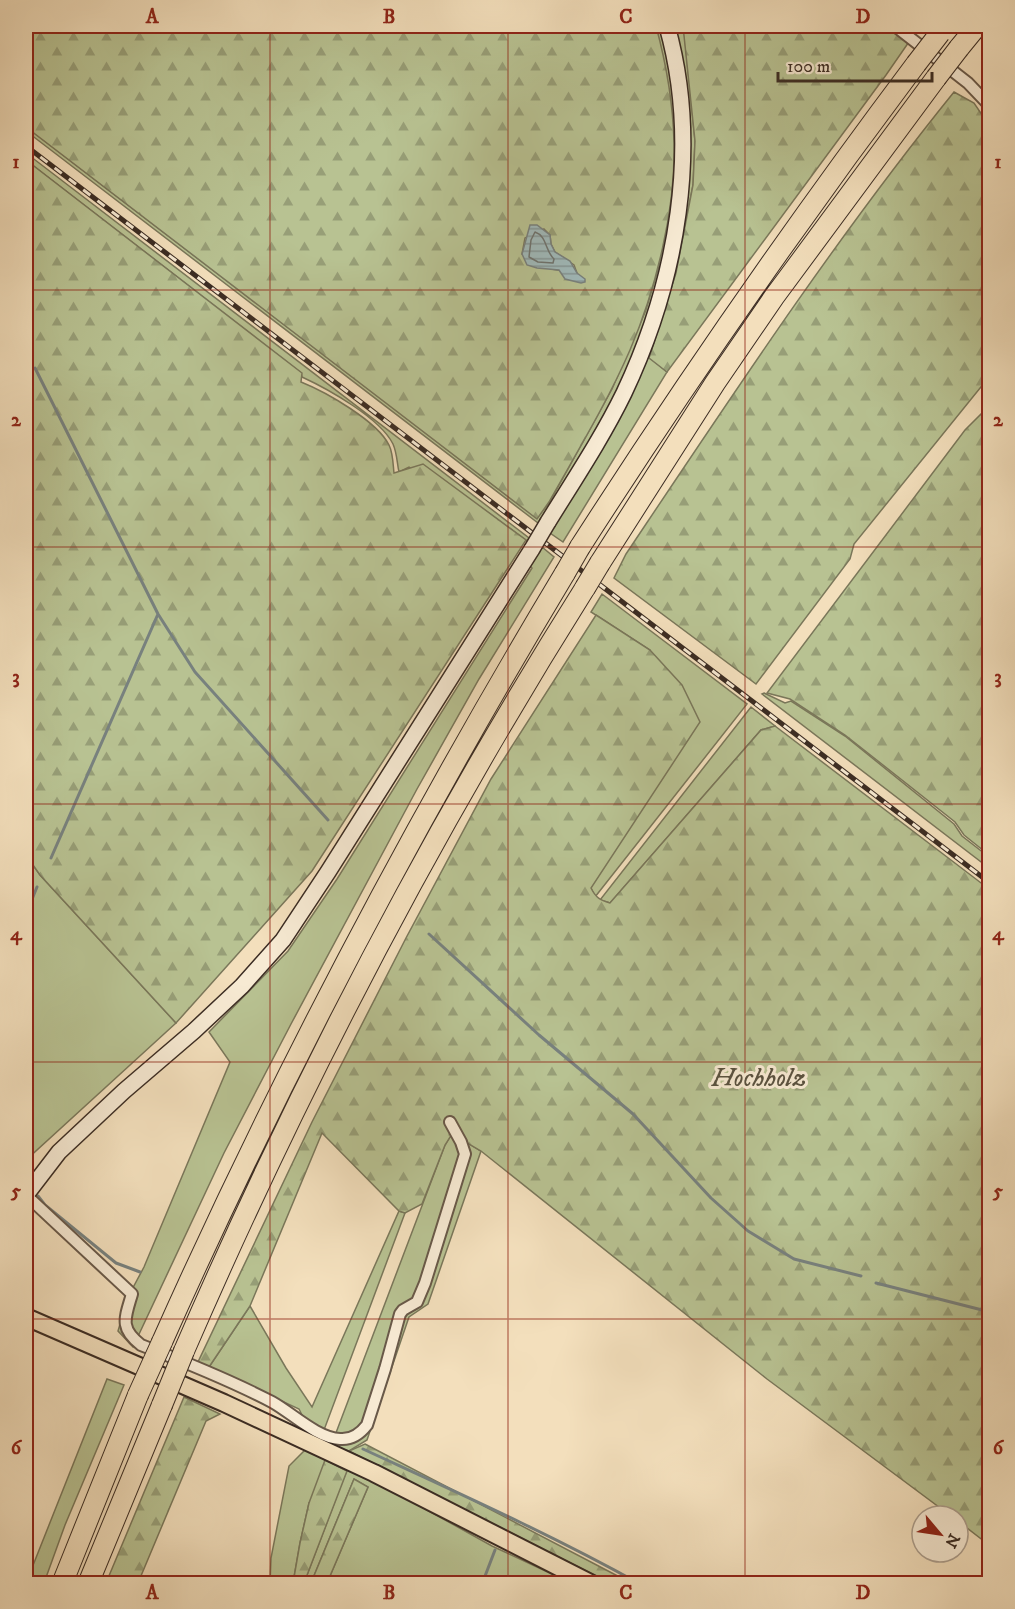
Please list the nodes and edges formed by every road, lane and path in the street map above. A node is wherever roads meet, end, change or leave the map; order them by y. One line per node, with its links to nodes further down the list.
1 (667, 26): 7 (main road, bridge)
2 (895, 26): 5 (street)
3 (977, 26): 10 (highway, bridge)
4 (943, 29): 9 (highway, bridge)
5 (990, 106)
6 (450, 1122): 7 (street)
7 (26, 1195)
8 (26, 1317): 11 (main road)
9 (62, 1584)
10 (87, 1584)
11 (592, 1584)

